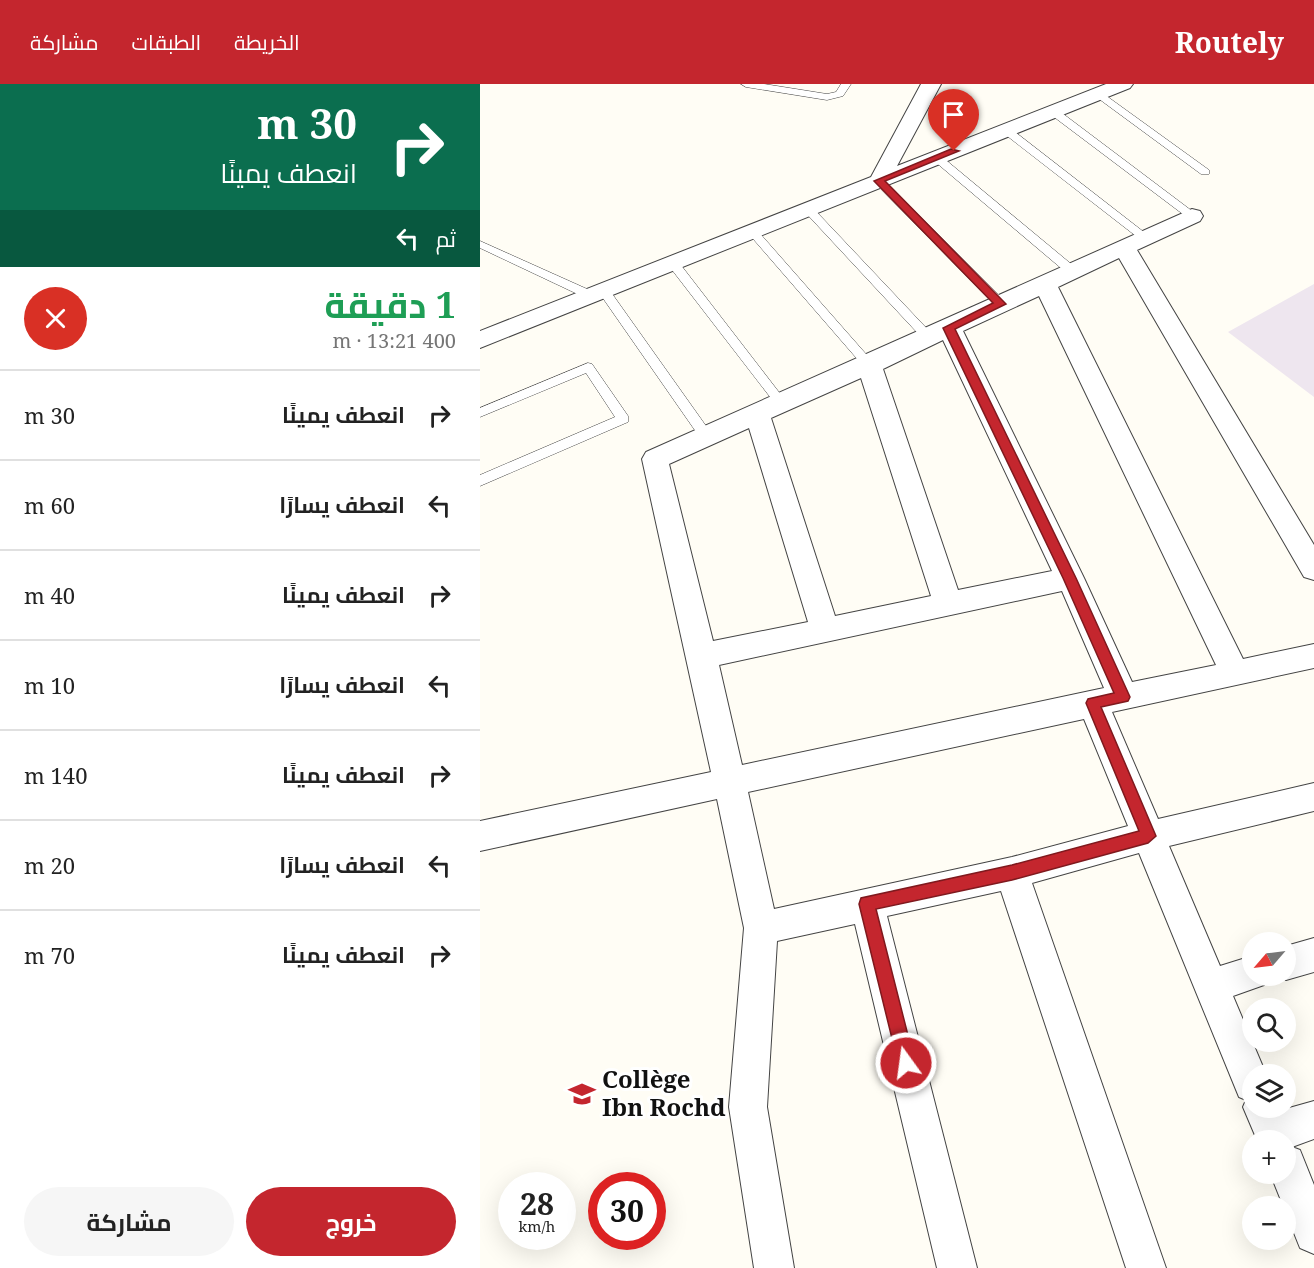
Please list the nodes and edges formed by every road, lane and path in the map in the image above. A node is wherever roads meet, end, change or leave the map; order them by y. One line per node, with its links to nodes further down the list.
1 (746, 84): 5 (lane)
2 (846, 84): 5 (lane)
3 (930, 84): 11 (street)
4 (1123, 84): 6 (street)
5 (773, 86)
6 (1098, 94): 7 (street); 10 (lane)
7 (1054, 111): 8 (street); 13 (lane)
8 (1006, 130): 9 (street); 15 (lane)
9 (937, 158): 11 (street); 18 (lane)
10 (1205, 172)
11 (879, 181): 12 (street); 21 (lane)
12 (808, 209): 14 (street); 22 (lane)
13 (1192, 216): 15 (street)
14 (752, 231): 17 (street); 24 (lane)
15 (1135, 243): 18 (street); 29 (street)
16 (480, 244): 20 (lane)
17 (673, 263): 20 (street); 25 (lane)
18 (1072, 271): 19 (street)
19 (1045, 284): 21 (street); 35 (street)
20 (598, 293): 23 (street); 27 (lane)
21 (1000, 304): 22 (street)
22 (939, 333): 24 (street); 30 (street)
23 (480, 340)
24 (869, 365): 25 (street); 31 (street)
25 (769, 409): 27 (street); 32 (street)
26 (480, 413): 28 (lane)
27 (706, 436): 33 (street)
28 (480, 482)
29 (1314, 569)
30 (1070, 578): 31 (street); 36 (street)
31 (948, 604): 32 (street)
32 (825, 630): 33 (street)
33 (702, 656): 37 (street)
34 (1314, 656): 35 (street)
35 (1235, 673): 36 (street)
36 (1108, 700): 37 (street); 40 (street)
37 (730, 782): 39 (street); 43 (street)
38 (1314, 797): 40 (street)
39 (480, 836)
40 (1148, 836): 41 (street); 47 (street)
41 (1012, 873): 42 (street); 55 (street)
42 (867, 904): 43 (street); 54 (street)
43 (761, 928): 53 (street)
44 (1314, 955): 45 (street)
45 (1296, 960)
46 (1242, 976): 47 (street)
47 (1211, 986): 48 (street)
48 (1244, 1064)
49 (1314, 1120): 50 (street)
50 (1289, 1130)
51 (1294, 1184): 52 (street)
52 (1314, 1234)
53 (774, 1268)
54 (957, 1268)
55 (1146, 1268)

